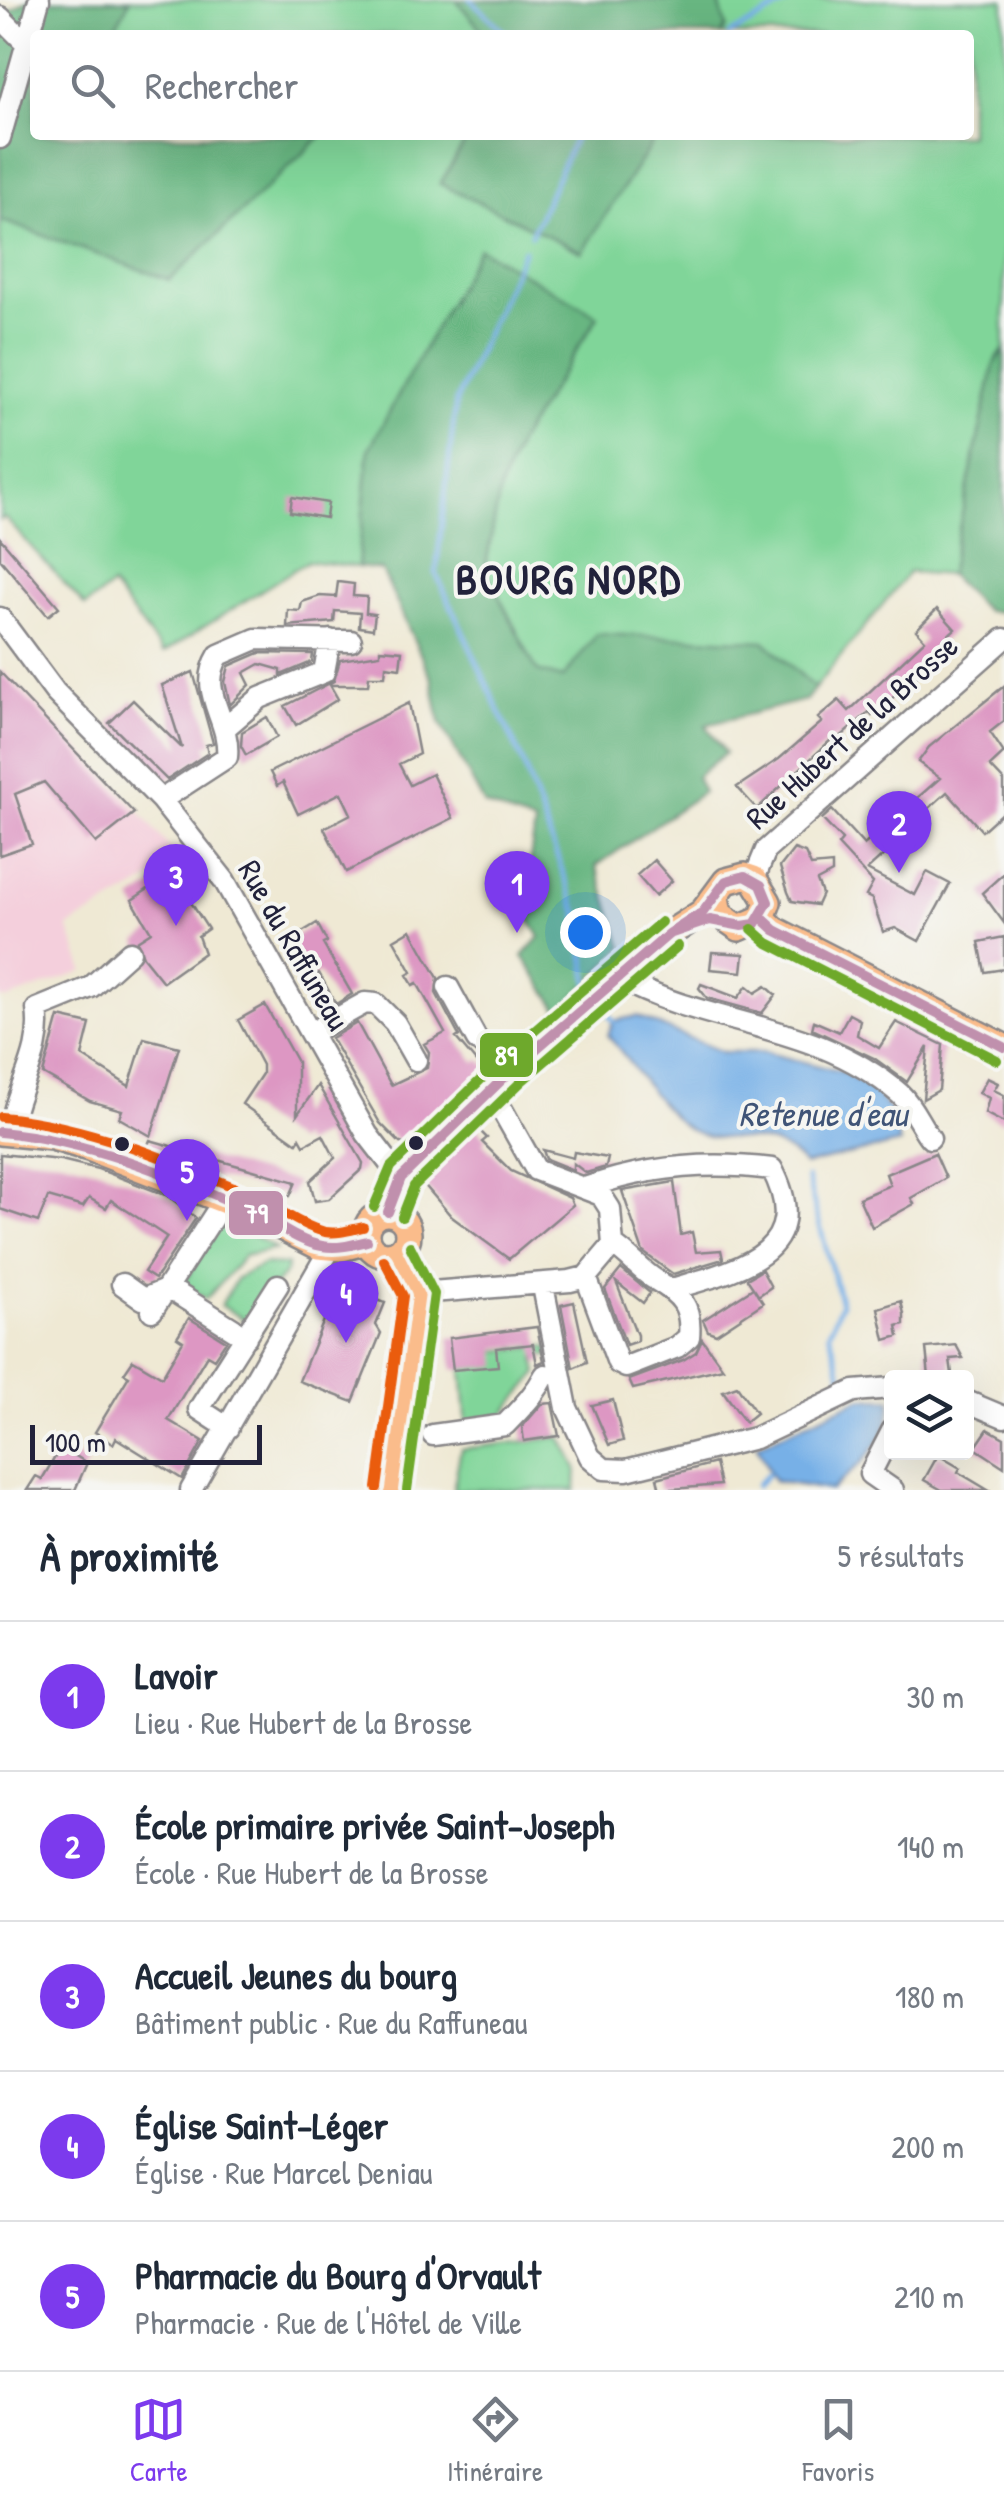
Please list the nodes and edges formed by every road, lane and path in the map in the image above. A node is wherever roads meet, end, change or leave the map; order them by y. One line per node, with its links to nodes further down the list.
1 (39, 0): 3 (street)
2 (0, 17): 3 (street)
3 (26, 43): 4 (street)
4 (0, 138)
5 (0, 618): 8 (street, Rue du Raffuneau)
6 (1004, 640): 9 (street, Rue Hubert de la Brosse)
7 (225, 728): 7 (street); 8 (street)
8 (161, 800): 15 (street, Rue du Raffuneau)
9 (754, 879): 10 (main road); 11 (main road)
10 (720, 909): 11 (main road); 14 (main road)
11 (762, 918): 16 (main road)
12 (130, 952): 20 (street)
13 (448, 988): 18 (street)
14 (604, 990): 18 (main road); 21 (street)
15 (311, 1033): 17 (street); 22 (street, Rue du Raffuneau)
16 (1004, 1047)
17 (416, 1060)
18 (513, 1069): 19 (main road)
19 (492, 1092): 22 (main road); 23 (street)
20 (5, 1132): 24 (main road)
21 (930, 1138)
22 (400, 1178): 25 (main road)
23 (588, 1187): 27 (street); 34 (street)
24 (224, 1200): 28 (main road); 35 (street)
25 (388, 1212): 26 (main road); 29 (main road)
26 (367, 1241): 28 (main road); 29 (main road)
27 (613, 1244): 30 (street); 34 (street)
28 (330, 1248): 43 (street)
29 (398, 1253): 36 (main road)
30 (586, 1277): 33 (street); 34 (street)
31 (122, 1284): 35 (street)
32 (278, 1285): 38 (street)
33 (543, 1286): 36 (street); 40 (street)
34 (675, 1288)
35 (170, 1289): 37 (street); 38 (street)
36 (418, 1293): 47 (main road)
37 (152, 1310)
38 (246, 1337): 43 (street)
39 (545, 1376): 44 (street)
40 (884, 1389)
41 (974, 1404): 42 (street)
42 (1004, 1416)
43 (228, 1428): 46 (street)
44 (434, 1434)
45 (884, 1447): 48 (street)
46 (192, 1489)
47 (392, 1490)
48 (893, 1490)

